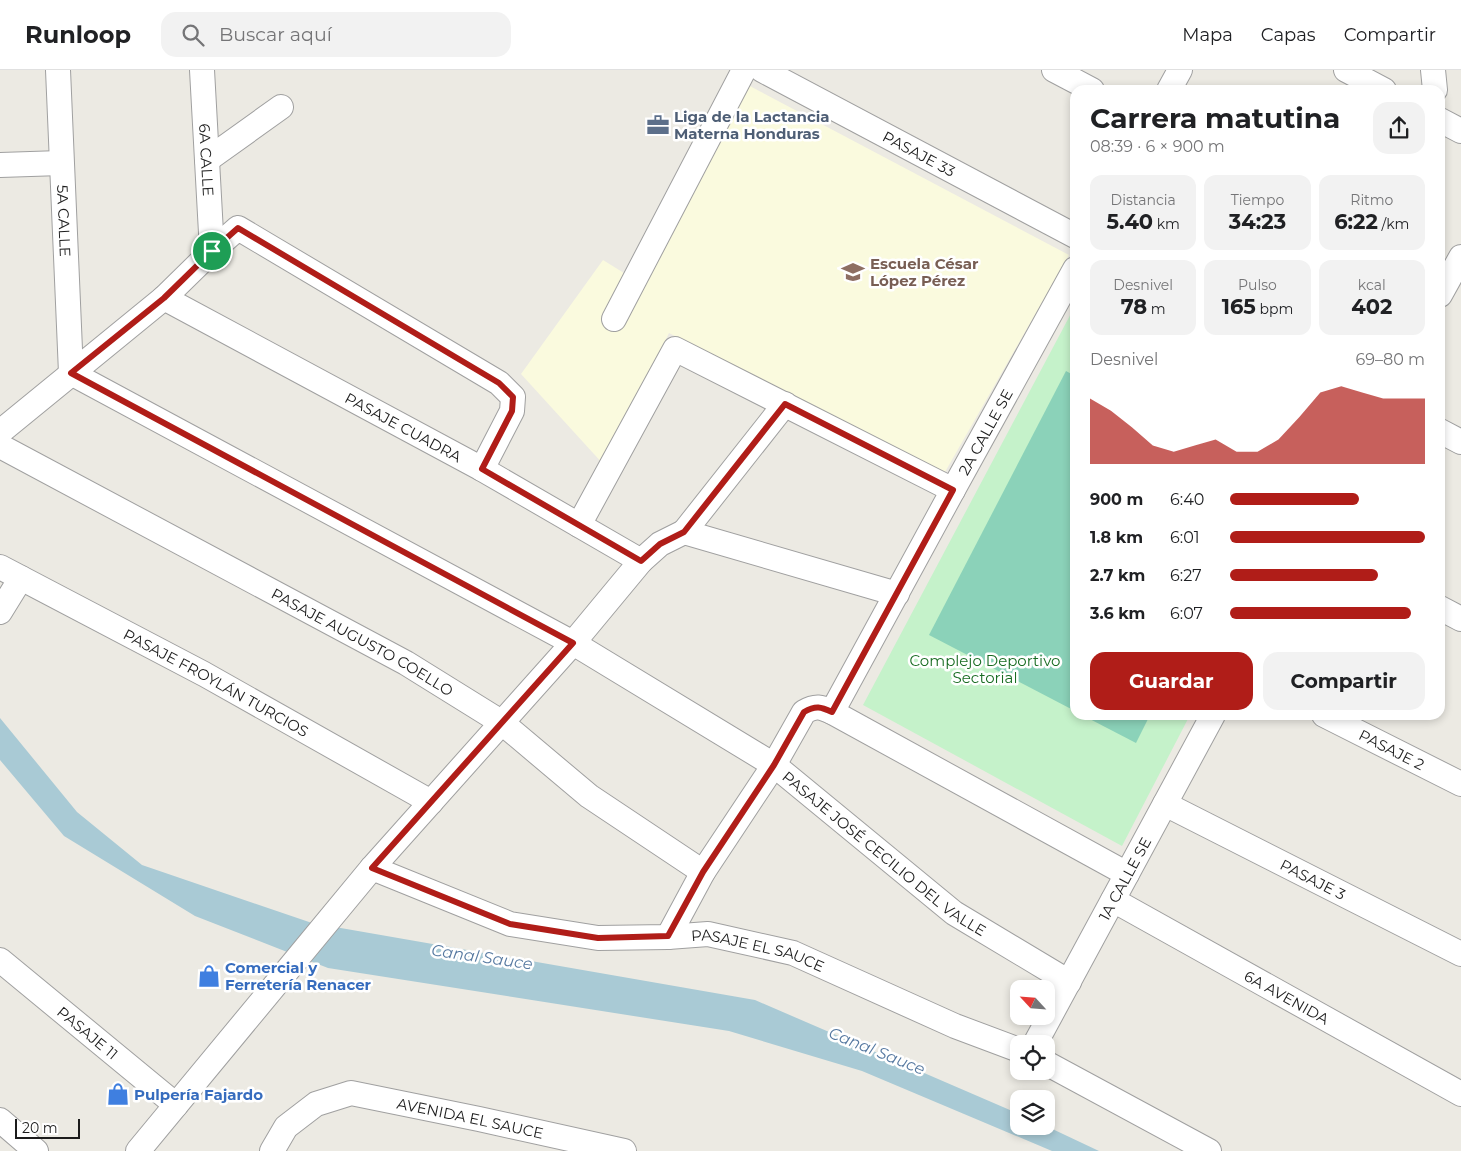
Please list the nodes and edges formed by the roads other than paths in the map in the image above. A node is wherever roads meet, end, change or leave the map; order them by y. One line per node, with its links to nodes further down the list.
1 (58, 70): 17 (street, 5A CALLE)
2 (202, 70): 16 (street, 6A CALLE)
3 (744, 70): 25 (street)
4 (762, 70): 19 (street, PASAJE 33)
5 (1054, 70): 9 (street)
6 (1180, 70): 10 (street)
7 (1346, 70): 11 (street)
8 (1432, 70): 12 (street)
9 (1082, 85)
10 (1172, 85)
11 (1374, 85)
12 (1435, 85)
13 (281, 107): 16 (street)
14 (1445, 123): 15 (street)
15 (1461, 131)
16 (207, 160): 20 (street, 6A CALLE)
17 (61, 163): 18 (street); 26 (street, 5A CALLE)
18 (0, 165)
19 (1070, 233)
20 (212, 251): 24 (street); 32 (street)
21 (1451, 266): 23 (street)
22 (1070, 278): 33 (street, 2A CALLE SE)
23 (1445, 282)
24 (164, 298): 26 (street); 32 (street, PASAJE CUADRA)
25 (614, 319)
26 (71, 373): 28 (street); 43 (street, PASAJE JOSÉ CECILIO DEL VALLE)
27 (785, 404): 33 (street); 34 (street); 35 (street)
28 (0, 432)
29 (1445, 434): 30 (street)
30 (1461, 442)
31 (0, 446): 47 (street, PASAJE AUGUSTO COELLO)
32 (482, 469): 34 (street, PASAJE CUADRA)
33 (953, 490): 39 (street, 2A CALLE SE)
34 (579, 525): 36 (street, PASAJE CUADRA)
35 (684, 532): 36 (street); 39 (street)
36 (641, 561): 43 (street)
37 (0, 567): 38 (street, PASAJE FROYLÁN TURCIOS)
38 (21, 578): 41 (street); 50 (street, PASAJE FROYLÁN TURCIOS)
39 (897, 594): 44 (street, 2A CALLE SE)
40 (1445, 611): 42 (street)
41 (0, 612)
42 (1461, 619)
43 (573, 643): 47 (street); 48 (street, PASAJE JOSÉ CECILIO DEL VALLE)
44 (832, 712): 48 (street); 53 (street)
45 (1210, 720): 51 (street, 1A CALLE SE)
46 (1334, 720): 49 (street, PASAJE 2)
47 (501, 722): 50 (street); 52 (street, PASAJE AUGUSTO COELLO)
48 (774, 765): 52 (street); 59 (street, PASAJE JOSÉ CECILIO DEL VALLE)
49 (1461, 784)
50 (431, 802): 54 (street)
51 (1165, 804): 53 (street, 1A CALLE SE); 57 (street, PASAJE 3)
52 (703, 872): 56 (street)
53 (1127, 874): 55 (street, 1A CALLE SE)
54 (365, 877): 56 (street, PASAJE EL SAUCE); 64 (street)
55 (1113, 900): 59 (street, 1A CALLE SE); 63 (street, 6A AVENIDA)
56 (668, 936): 61 (street, PASAJE EL SAUCE)
57 (1461, 954)
58 (0, 960): 64 (street, PASAJE 11)
59 (1069, 982): 60 (street, 1A CALLE SE)
60 (1041, 1035)
61 (1010, 1047)
62 (1055, 1068): 70 (street)
63 (1459, 1088)
64 (176, 1106): 67 (street)
65 (0, 1120): 66 (street)
66 (36, 1151)
67 (138, 1151)
68 (272, 1151): 69 (street, AVENIDA EL SAUCE)
69 (624, 1151)
70 (1210, 1151)

